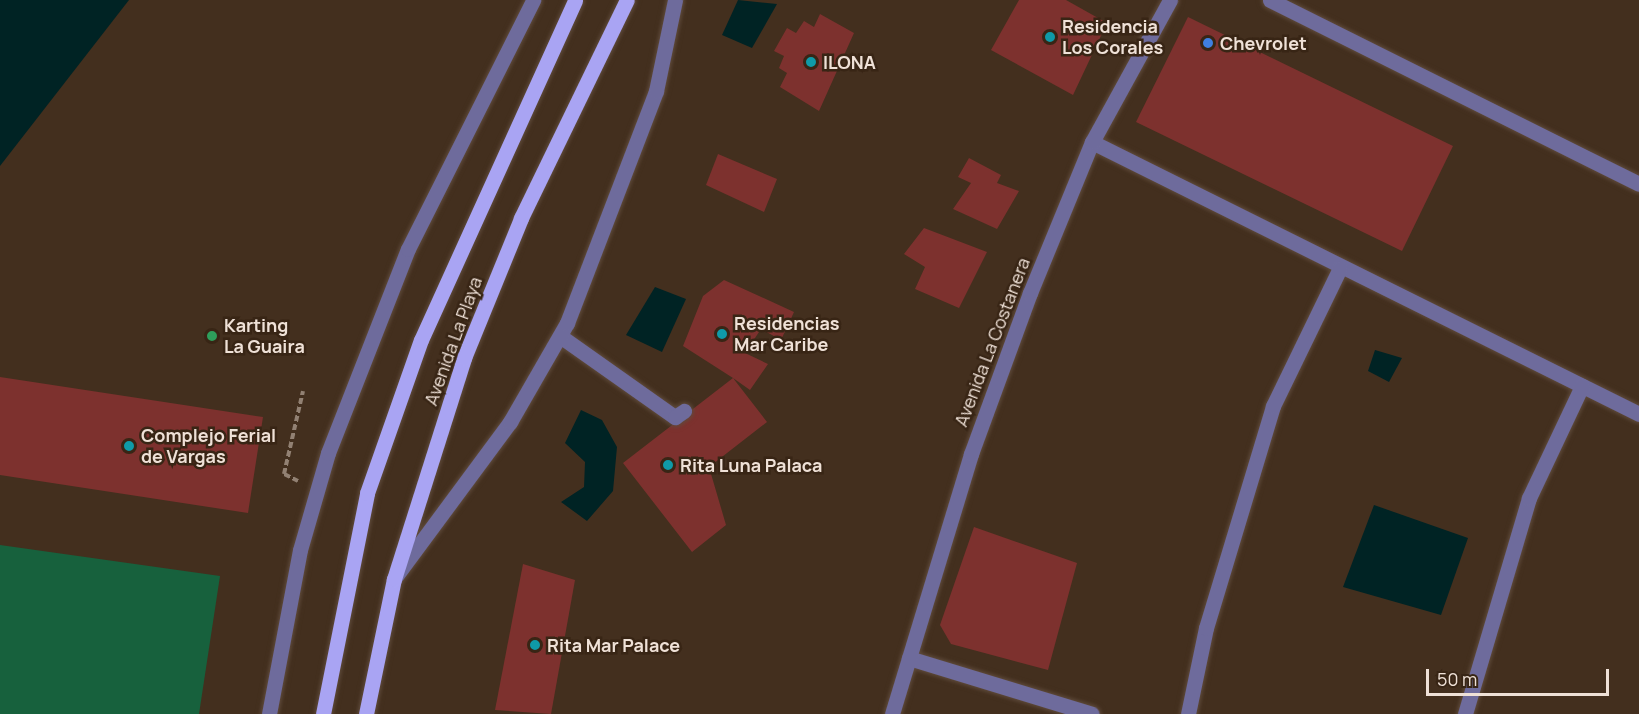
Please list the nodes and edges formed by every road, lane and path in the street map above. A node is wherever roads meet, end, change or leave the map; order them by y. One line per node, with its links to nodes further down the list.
1 (533, 0): 16 (street)
2 (575, 0): 17 (main road, Avenida La Playa)
3 (627, 0): 14 (main road, Avenida La Playa)
4 (675, 0): 10 (street)
5 (1170, 0): 7 (street, Avenida La Costanera)
6 (1270, 0): 8 (street)
7 (1092, 142): 9 (street); 15 (street, Avenida La Costanera)
8 (1639, 184)
9 (1340, 268): 11 (street); 21 (street)
10 (560, 336): 12 (street); 14 (street)
11 (1582, 386): 13 (street); 22 (street)
12 (684, 411)
13 (1639, 414)
14 (394, 579): 18 (main road, Avenida La Playa)
15 (909, 658): 19 (street, Avenida La Costanera); 20 (street)
16 (269, 714)
17 (323, 714)
18 (366, 714)
19 (892, 714)
20 (1092, 714)
21 (1188, 714)
22 (1465, 714)

